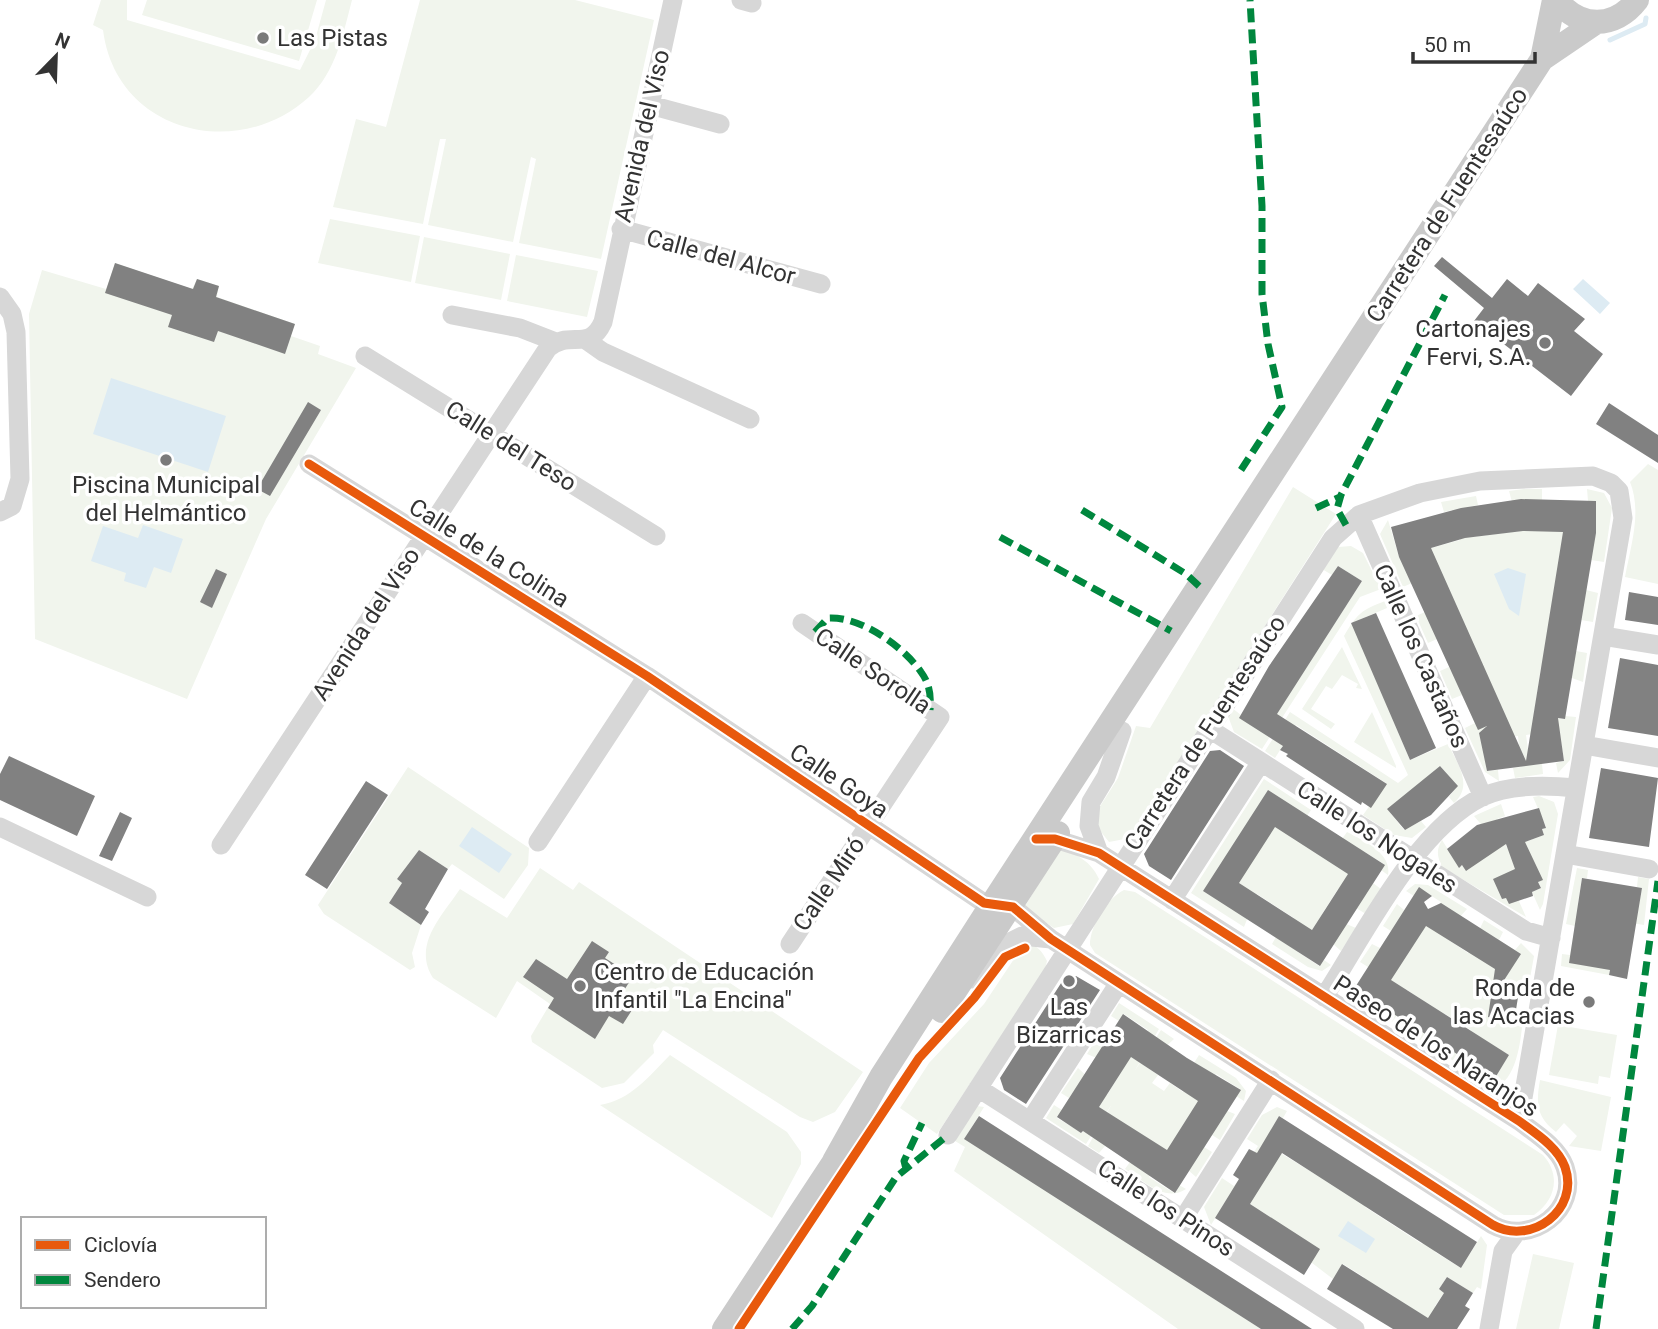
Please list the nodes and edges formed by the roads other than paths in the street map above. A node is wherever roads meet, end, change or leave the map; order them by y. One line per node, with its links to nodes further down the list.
1 (673, 0): 6 (street, Avenida del Viso)
2 (1556, 0): 4 (main road); 5 (main road, Carretera de Fuentesaúco)
3 (1637, 0): 4 (main road, Carretera de Fuentesaúco)
4 (1595, 23): 5 (main road, Carretera de Fuentesaúco)
5 (1542, 59): 22 (main road, Carretera de Fuentesaúco)
6 (650, 106): 7 (street); 8 (street, Avenida del Viso)
7 (720, 124)
8 (621, 229): 9 (street, Calle del Alcor); 12 (street, Avenida del Viso)
9 (821, 284)
10 (0, 297): 18 (street)
11 (452, 316): 13 (street)
12 (586, 340): 13 (street); 15 (street)
13 (556, 342): 16 (street, Avenida del Viso)
14 (366, 356): 16 (street, Calle del Teso)
15 (750, 419)
16 (492, 434): 20 (street, Avenida del Viso); 21 (street, Calle del Teso)
17 (309, 464): 20 (street, Calle de la Colina)
18 (0, 512)
19 (1359, 516): 24 (street); 27 (street, Carretera de Fuentesaúco); 33 (street, Calle los Castaños)
20 (424, 535): 26 (street, Calle de la Colina); 38 (street, Avenida del Viso)
21 (656, 536)
22 (1217, 563): 28 (main road, Carretera de Fuentesaúco); 36 (main road, Carretera de Fuentesaúco)
23 (802, 622): 34 (street, Calle Sorolla)
24 (1603, 636): 25 (street); 29 (street)
25 (1658, 645)
26 (647, 676): 34 (street, Calle Goya); 37 (street)
27 (1208, 728): 31 (street, Calle los Nogales); 42 (street, Carretera de Fuentesaúco)
28 (1122, 731): 36 (main road, Carretera de Fuentesaúco); 39 (street)
29 (1584, 745): 30 (street); 32 (street)
30 (1658, 758)
31 (1261, 762): 41 (street, Calle los Nogales); 45 (street)
32 (1576, 788): 33 (street); 40 (street)
33 (1483, 797): 41 (street)
34 (869, 825): 46 (street, Calle Goya); 49 (street, Calle Miró)
35 (0, 827): 44 (street)
36 (1045, 839): 39 (street, Paseo de los Naranjos); 46 (main road)
37 (538, 842)
38 (221, 845)
39 (1099, 853): 42 (street, Paseo de los Naranjos)
40 (1565, 854): 43 (street); 47 (street)
41 (1412, 860): 47 (street, Calle los Nogales); 52 (street)
42 (1120, 866): 45 (street, Paseo de los Naranjos); 50 (street, Carretera de Fuentesaúco)
43 (1649, 869)
44 (146, 897)
45 (1172, 900): 52 (street, Paseo de los Naranjos)
46 (1002, 906): 48 (street); 53 (main road); 59 (main road)
47 (1550, 938): 57 (street)
48 (1051, 939): 50 (street); 53 (street)
49 (789, 944)
50 (1069, 950): 51 (street); 55 (street, Carretera de Fuentesaúco)
51 (1119, 983): 54 (street); 56 (street)
52 (1324, 997): 57 (street, Paseo de los Naranjos)
53 (949, 1002): 59 (main road)
54 (1271, 1080): 60 (street); 61 (street)
55 (978, 1088): 56 (street, Calle los Pinos); 58 (street, Carretera de Fuentesaúco)
56 (1030, 1121): 60 (street, Calle los Pinos)
57 (1519, 1121): 61 (street, Paseo de los Naranjos)
58 (947, 1135)
59 (834, 1161): 62 (main road)
60 (1183, 1219): 63 (street, Calle los Pinos)
61 (1516, 1233): 64 (street)
62 (724, 1329)
63 (1355, 1329)
64 (1489, 1329)

